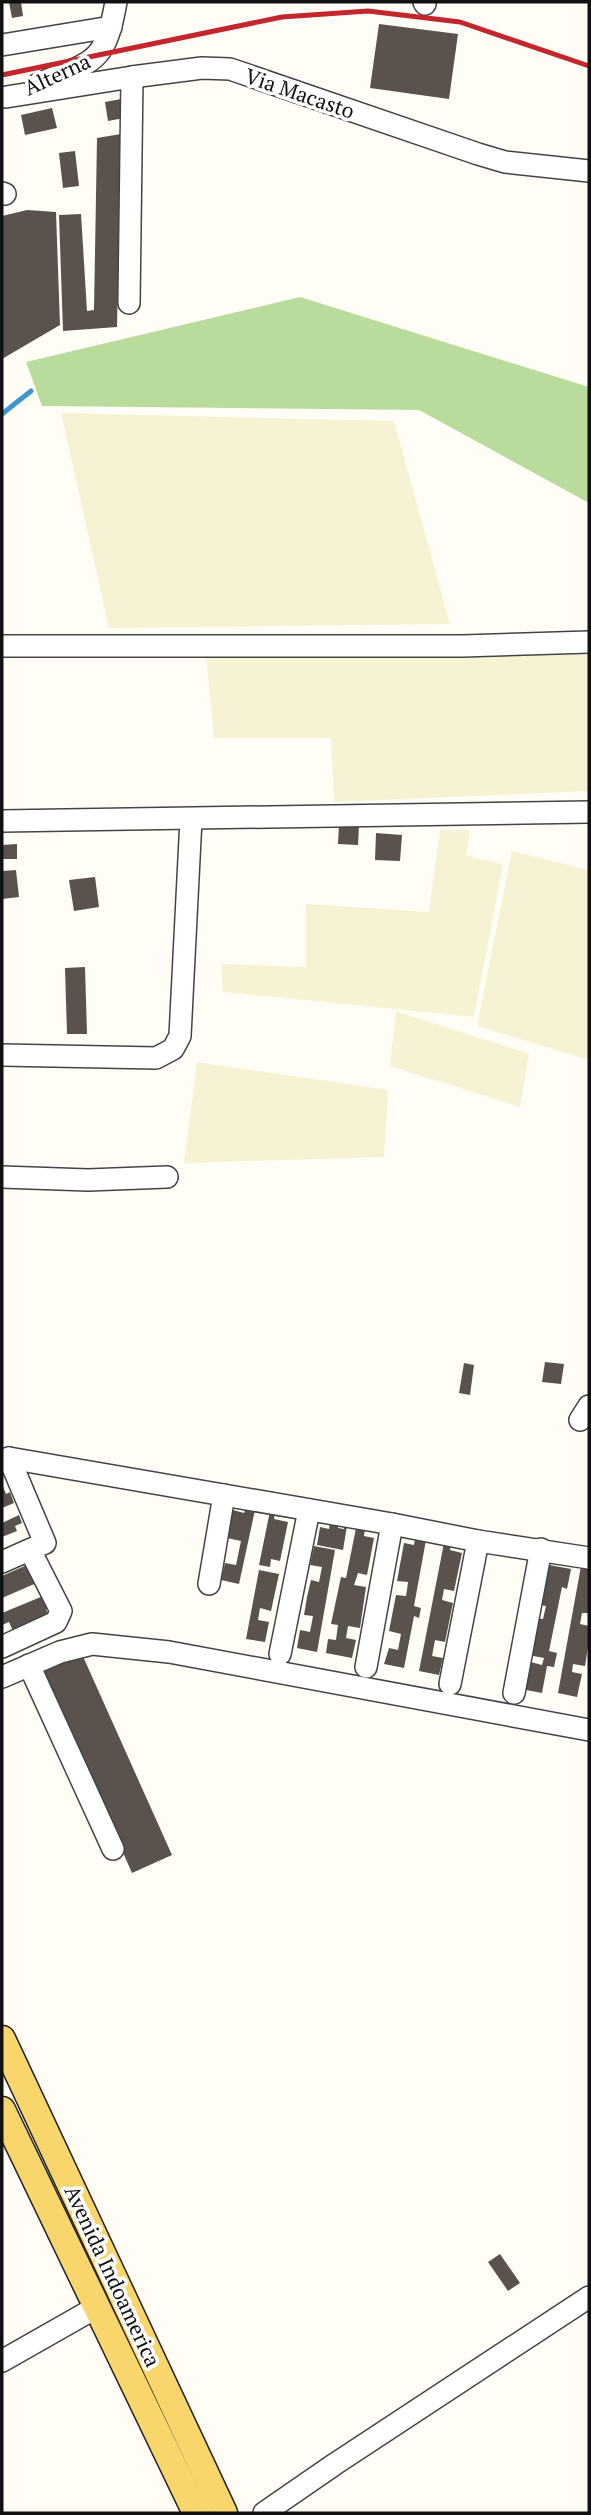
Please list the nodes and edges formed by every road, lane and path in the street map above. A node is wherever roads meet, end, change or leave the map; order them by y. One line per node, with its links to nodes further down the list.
1 (116, 2): 2 (street, Alterna)
2 (111, 27): 3 (street); 5 (street, Alterna)
3 (2, 45)
4 (132, 76): 5 (street, Via Macasto); 6 (street, Via Macasto); 7 (street)
5 (4, 98)
6 (589, 171)
7 (129, 303)
8 (589, 642): 9 (street)
9 (2, 646)
10 (589, 812): 11 (street)
11 (191, 819): 12 (street); 13 (street)
12 (2, 821)
13 (2, 1055)
14 (2, 1177): 15 (street)
15 (167, 1177)
16 (6, 1460): 17 (street); 21 (street)
17 (223, 1495): 18 (street); 25 (street)
18 (309, 1510): 19 (street); 27 (street)
19 (392, 1524): 20 (street); 29 (street)
20 (478, 1541): 22 (street); 31 (street)
21 (30, 1549): 24 (street); 26 (street)
22 (541, 1549): 23 (street); 32 (street)
23 (589, 1558)
24 (2, 1562)
25 (209, 1584)
26 (2, 1647)
27 (280, 1654)
28 (29, 1665): 30 (street); 33 (street); 34 (street)
29 (366, 1667)
30 (2, 1677)
31 (450, 1684)
32 (514, 1693)
33 (589, 1730)
34 (113, 1849)
35 (2, 2039): 41 (main road, Avenida Indoamerica)
36 (2, 2110): 38 (main road, Avenida Indoamerica)
37 (589, 2297): 42 (street)
38 (97, 2307): 39 (street); 40 (main road, Avenida Indoamerica)
39 (2, 2361)
40 (195, 2513)
41 (224, 2513)
42 (264, 2513)

